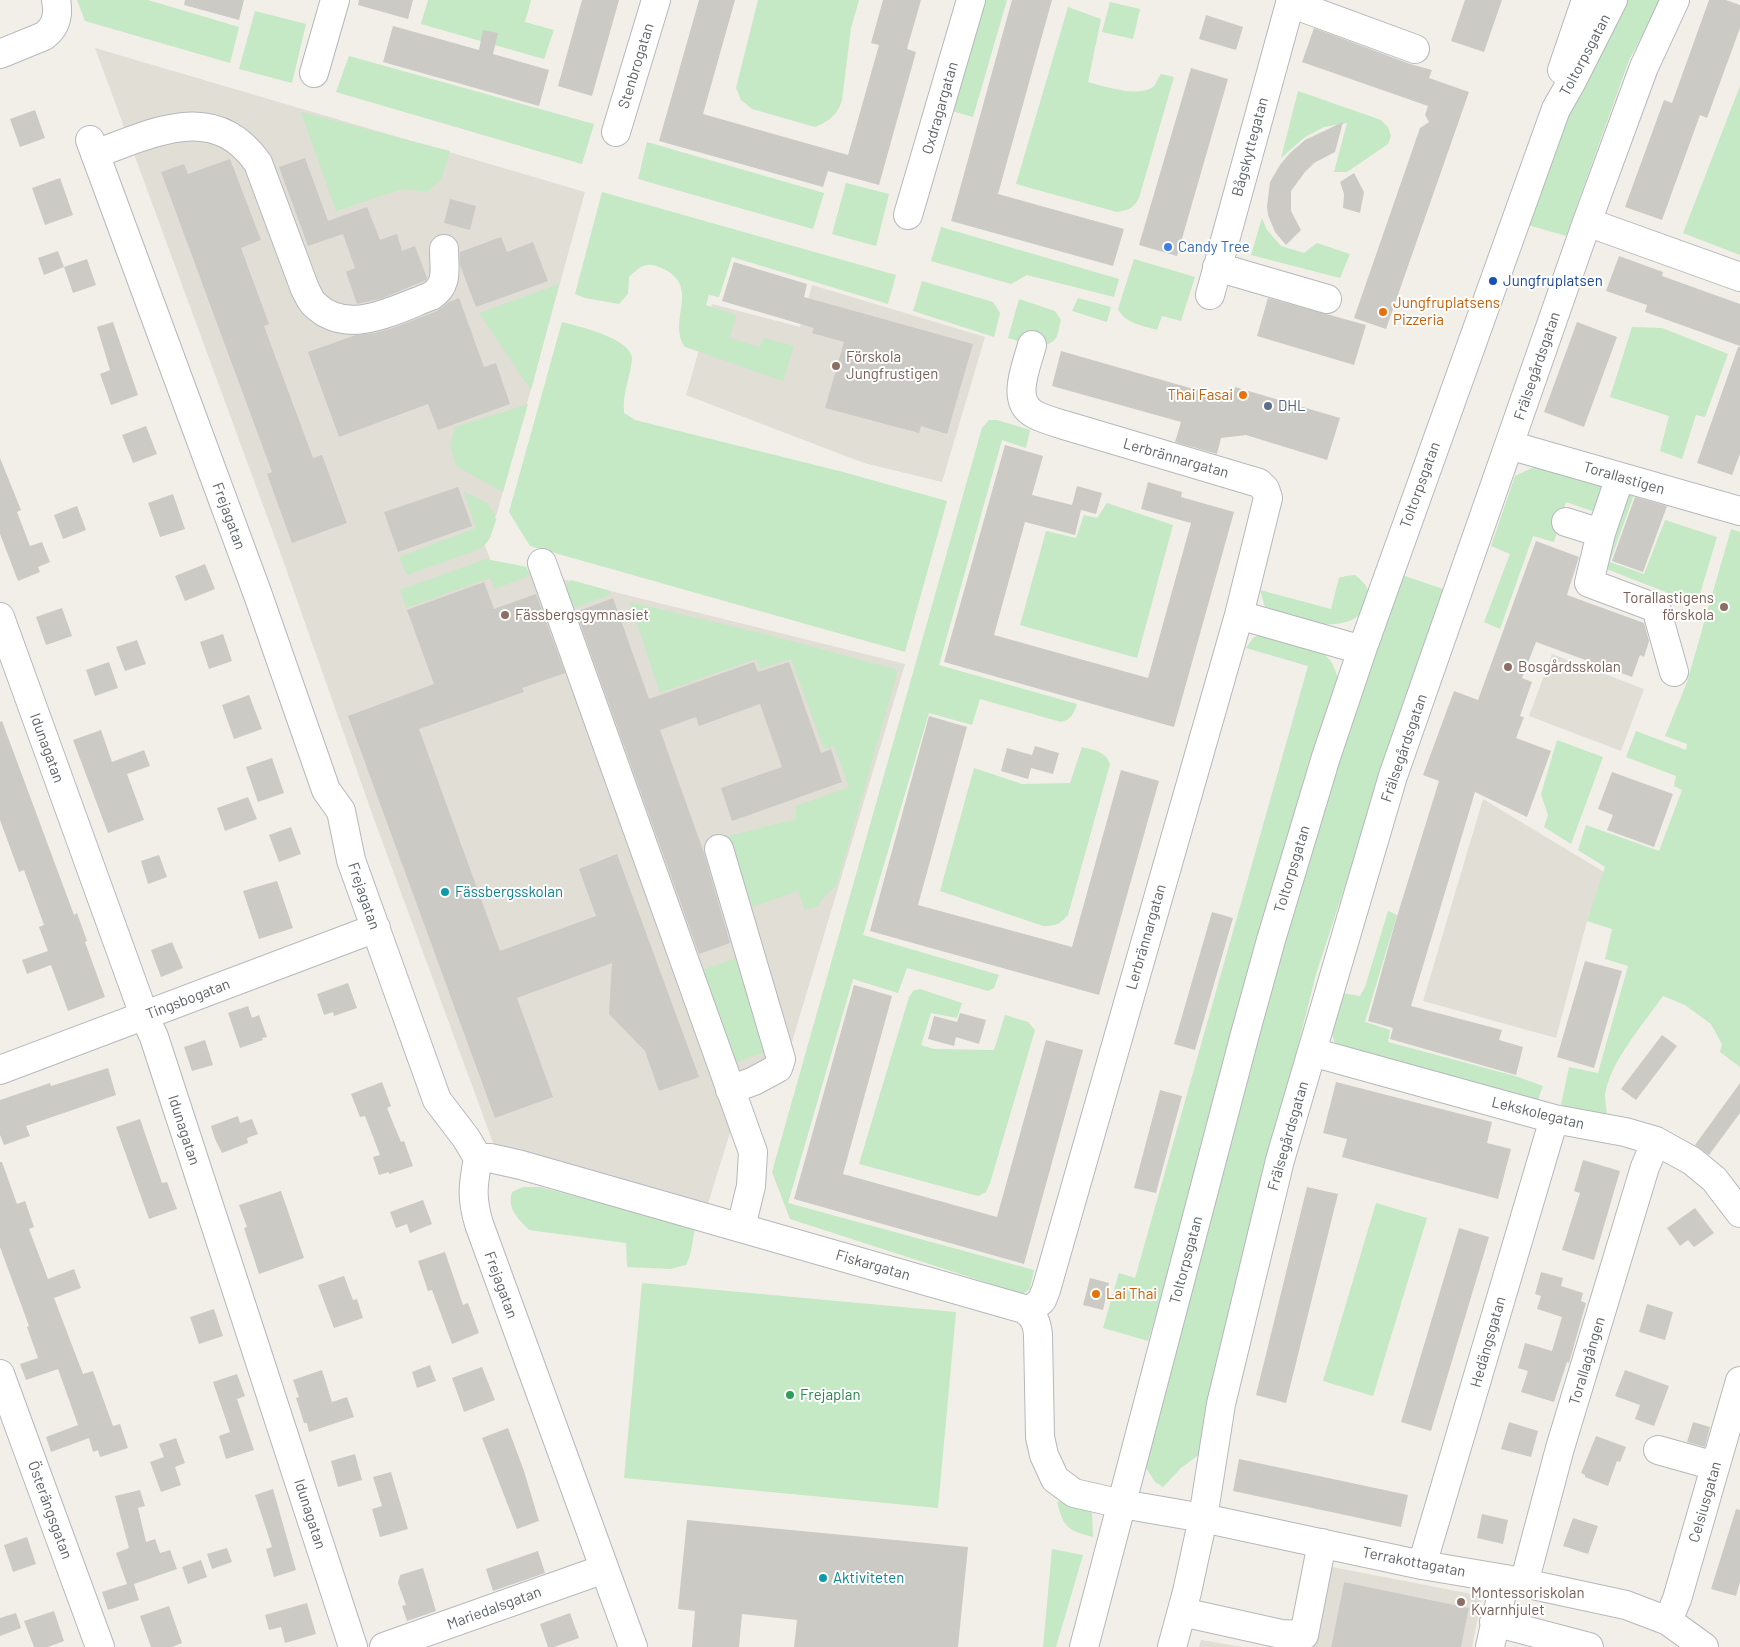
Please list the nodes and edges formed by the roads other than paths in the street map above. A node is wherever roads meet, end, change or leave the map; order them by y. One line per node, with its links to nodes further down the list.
1 (335, 0): 12 (street)
2 (656, 0): 14 (street, Stenbrogatan)
3 (971, 0): 15 (street, Oxdragargatan)
4 (1586, 0): 13 (street, Toltorpsgatan)
5 (1596, 0): 13 (street)
6 (1613, 0): 13 (street, Toltorpsgatan)
7 (1675, 0): 16 (street, Frälsegårdsgatan)
8 (1291, 2): 10 (street); 18 (street, Bågskyttegatan)
9 (54, 13): 11 (street)
10 (1414, 49)
11 (0, 54)
12 (314, 73)
13 (1556, 109): 31 (street, Toltorpsgatan)
14 (616, 132)
15 (908, 215)
16 (1586, 222): 19 (street); 23 (street, Frälsegårdsgatan)
17 (444, 249): 34 (street, Frejagatan)
18 (1218, 267): 20 (street, Bågskyttegatan); 21 (street)
19 (1740, 277)
20 (1210, 295)
21 (1327, 299)
22 (1032, 345): 29 (street, Lerbrännargatan)
23 (1509, 445): 24 (street, Torallastigen); 36 (street, Frälsegårdsgatan)
24 (1620, 477): 25 (street, Torallastigen); 27 (street)
25 (1740, 511)
26 (1566, 522): 27 (street)
27 (1601, 533): 32 (street)
28 (542, 563): 38 (street)
29 (1239, 615): 31 (street); 44 (street, Lerbrännargatan)
30 (0, 617): 35 (street, Idunagatan)
31 (1362, 650): 49 (street, Toltorpsgatan)
32 (1674, 672)
33 (719, 848): 38 (street)
34 (376, 928): 35 (street, Tingsbogatan); 41 (street, Frejagatan)
35 (144, 1015): 37 (street, Tingsbogatan); 59 (street, Idunagatan)
36 (1312, 1052): 39 (street, Lekskolegatan); 50 (street, Frälsegårdsgatan)
37 (0, 1070)
38 (730, 1090): 43 (street)
39 (1554, 1119): 40 (street, Lekskolegatan); 52 (street, Hedängsgatan)
40 (1656, 1141): 42 (street, Lekskolegatan); 54 (street, Torallagången)
41 (478, 1158): 43 (street, Fiskargatan); 53 (street, Frejagatan)
42 (1740, 1212)
43 (741, 1227): 44 (street, Fiskargatan)
44 (1029, 1312): 49 (street)
45 (0, 1374): 58 (street, Österängsgatan)
46 (1740, 1381): 48 (street, Celsiusgatan)
47 (1658, 1450): 48 (street)
48 (1716, 1466): 56 (street, Celsiusgatan)
49 (1122, 1504): 50 (street, Terrakottagatan); 62 (street, Toltorpsgatan)
50 (1203, 1518): 51 (street, Terrakottagatan); 55 (street)
51 (1322, 1543): 52 (street, Terrakottagatan); 55 (street)
52 (1422, 1565): 54 (street, Terrakottagatan)
53 (604, 1569): 60 (street, Mariedalsgatan); 61 (street, Frejagatan)
54 (1514, 1581): 56 (street, Terrakottagatan); 57 (street, Torallagången)
55 (1182, 1612): 63 (street)
56 (1668, 1621): 65 (street, Terrakottagatan)
57 (1492, 1634): 64 (street)
58 (100, 1647)
59 (353, 1647)
60 (384, 1647)
61 (633, 1647)
62 (1084, 1647)
63 (1172, 1647)
64 (1589, 1647)
65 (1704, 1647)

